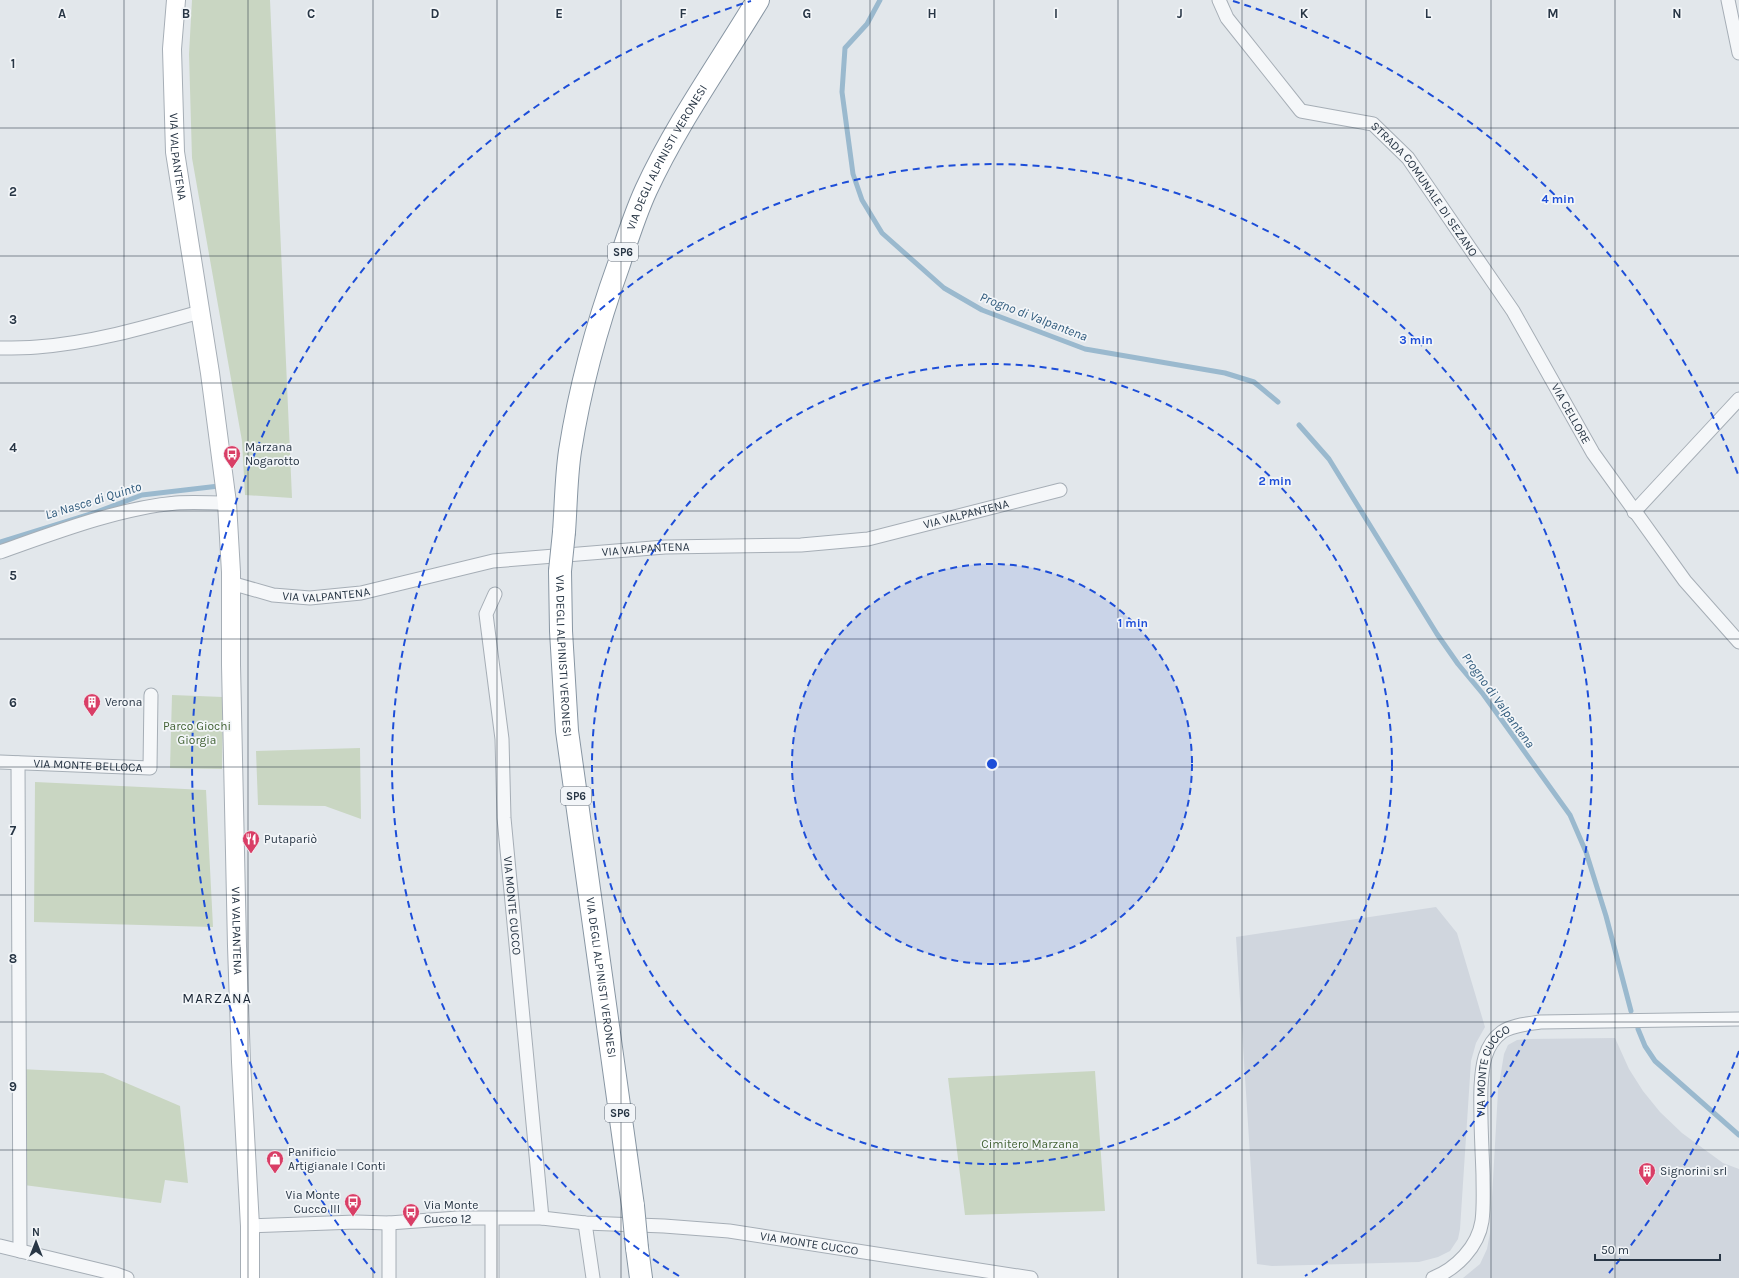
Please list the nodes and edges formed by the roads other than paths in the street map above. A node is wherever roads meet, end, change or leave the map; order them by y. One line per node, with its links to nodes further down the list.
1 (176, 0): 6 (street, VIA VALPANTENA)
2 (758, 0): 33 (highway, VIA DEGLI ALPINISTI VERONESI / SP6, bridge)
3 (1219, 0): 7 (street, STRADA COMUNALE DI SEZANO)
4 (1728, 0): 5 (street)
5 (1739, 53)
6 (200, 312): 8 (street); 11 (street, VIA VALPANTENA)
7 (1513, 312): 12 (street, VIA CELLORE)
8 (0, 348)
9 (1739, 398): 12 (street)
10 (1060, 490): 14 (street, VIA VALPANTENA)
11 (227, 504): 13 (street); 14 (street, VIA VALPANTENA)
12 (1634, 512): 16 (street, VIA CELLORE)
13 (0, 552)
14 (231, 584): 25 (street, VIA VALPANTENA)
15 (495, 594): 21 (street, VIA MONTE CUCCO)
16 (1739, 642)
17 (151, 695): 19 (street, VIA MONTE BELLOCA)
18 (0, 762): 19 (street, VIA MONTE BELLOCA)
19 (18, 763): 27 (street)
20 (1739, 1019): 35 (street, VIA MONTE CUCCO)
21 (542, 1218): 22 (street, VIA MONTE CUCCO); 24 (street, VIA MONTE CUCCO)
22 (492, 1219): 23 (street, VIA MONTE CUCCO); 31 (street)
23 (389, 1222): 25 (street, VIA MONTE CUCCO); 30 (street)
24 (585, 1222): 32 (street); 34 (street, VIA MONTE CUCCO)
25 (250, 1226): 29 (street, VIA VALPANTENA)
26 (0, 1246): 27 (street)
27 (20, 1251): 28 (street)
28 (127, 1278)
29 (250, 1278)
30 (389, 1278)
31 (492, 1278)
32 (593, 1278)
33 (641, 1278)
34 (1031, 1278)
35 (1433, 1278)

